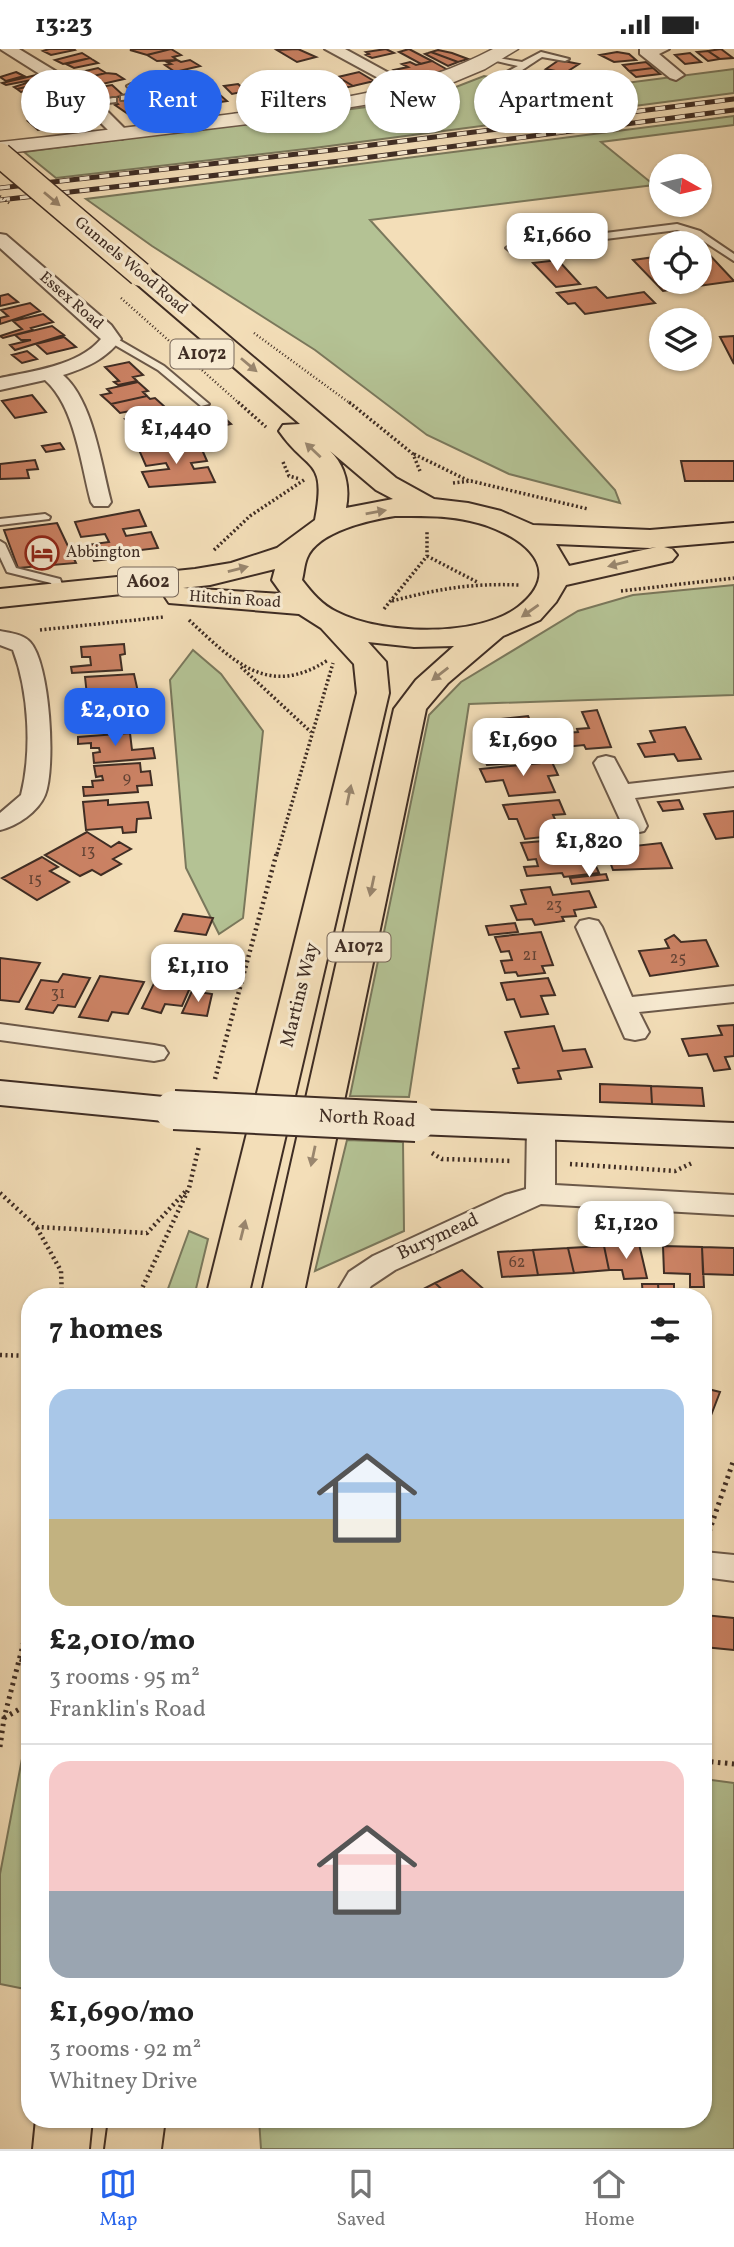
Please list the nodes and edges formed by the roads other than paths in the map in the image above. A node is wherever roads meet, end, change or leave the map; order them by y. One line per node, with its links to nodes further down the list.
1 (8, 49): 7 (street)
2 (333, 49): 8 (street)
3 (661, 49): 11 (street)
4 (500, 54): 6 (lane); 10 (street)
5 (565, 59): 6 (lane)
6 (523, 65): 9 (lane)
7 (43, 70)
8 (373, 70)
9 (520, 70)
10 (460, 73)
11 (676, 75)
12 (365, 99): 16 (street)
13 (110, 100): 14 (lane)
14 (113, 100)
15 (110, 122): 16 (street)
16 (122, 134): 17 (street)
17 (0, 148)
18 (0, 155): 23 (main road, Gunnels Wood Road / A1072, one-way to 23, bridge)
19 (0, 181): 23 (main road, Gunnels Wood Road / A1072)
20 (0, 239): 24 (street, Essex Road)
21 (510, 248): 22 (lane)
22 (734, 258)
23 (127, 278): 29 (main road, Gunnels Wood Road / A1072, one-way to 29); 32 (main road, Gunnels Wood Road / A1072, one-way to 23)
24 (111, 339): 25 (street, Essex Road); 27 (lane)
25 (48, 372): 26 (street, Essex Road); 28 (street)
26 (0, 384)
27 (204, 404)
28 (101, 502)
29 (427, 516): 32 (main road, A602, one-way to 29); 34 (main road, A602)
30 (45, 517): 31 (lane)
31 (0, 522)
32 (329, 524): 37 (main road, A602)
33 (734, 532): 34 (main road, A602)
34 (529, 534): 38 (main road, A602)
35 (0, 544): 39 (lane)
36 (734, 549): 38 (main road, one-way to 38)
37 (294, 551): 39 (main road, Hitchin Road / A602, one-way to 37); 41 (main road, Martins Way)
38 (541, 582): 42 (main road, A602, one-way to 42)
39 (60, 592): 40 (main road, Hitchin Road / A602)
40 (0, 599)
41 (318, 614): 42 (main road, A602); 43 (main road, Hitchin Road / A602); 60 (main road, Martins Way / A1072, one-way to 41)
42 (492, 630): 61 (main road, A1072, one-way to 61)
43 (3, 631): 47 (street)
44 (606, 763): 46 (street)
45 (734, 779): 46 (street)
46 (621, 792): 48 (street)
47 (0, 823)
48 (635, 826)
49 (589, 927): 51 (street)
50 (734, 994): 51 (street)
51 (623, 1006): 53 (street)
52 (0, 1032): 54 (street)
53 (635, 1032)
54 (154, 1053)
55 (0, 1093): 56 (main road, North Road, bridge)
56 (541, 1127): 57 (main road, North Road); 58 (street)
57 (734, 1135)
58 (540, 1194): 59 (street, Burymead); 62 (street, Burymead)
59 (734, 1205)
60 (229, 1288)
61 (284, 1288)
62 (354, 1288)
63 (712, 1558): 64 (street)
64 (734, 1568)
65 (63, 2128): 67 (main road)
66 (136, 2128): 68 (main road)
67 (61, 2149)
68 (133, 2149)

